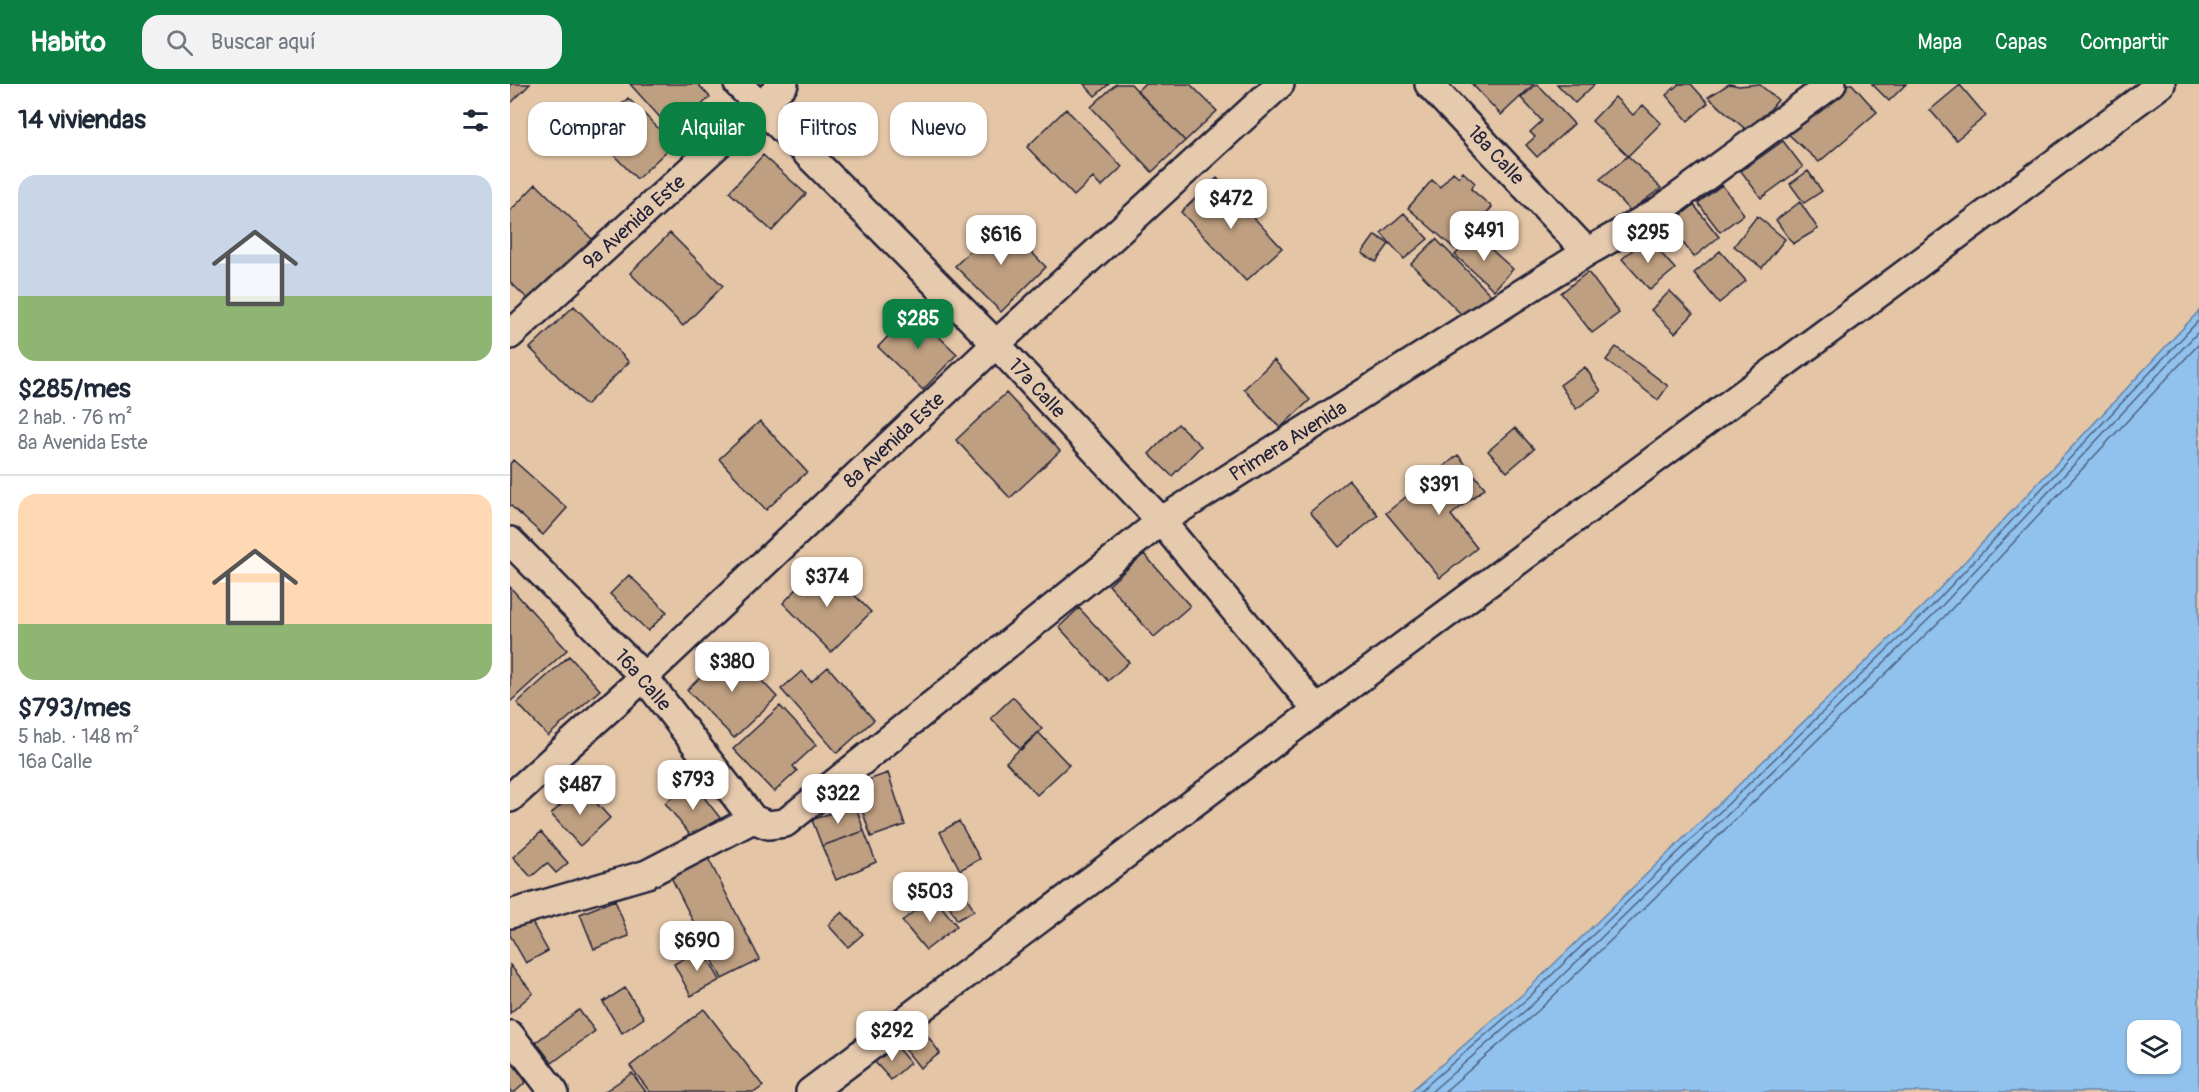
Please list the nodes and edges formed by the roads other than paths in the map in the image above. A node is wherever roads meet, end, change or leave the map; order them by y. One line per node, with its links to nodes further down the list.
1 (738, 84): 7 (street, 17a Calle)
2 (784, 84): 8 (street, 9a Avenida Este)
3 (1280, 84): 13 (street, 8a Avenida Este)
4 (1429, 84): 11 (street, 18a Calle)
5 (1832, 84): 11 (street, Primera Avenida)
6 (2161, 84): 17 (street)
7 (754, 102)
8 (766, 102)
9 (766, 114): 13 (street, 17a Calle)
10 (707, 156): 12 (street, 9a Avenida Este)
11 (1587, 252): 14 (street, Primera Avenida)
12 (510, 335)
13 (996, 344): 14 (street, 17a Calle); 16 (street, 8a Avenida Este)
14 (1161, 521): 17 (street, 17a Calle); 19 (street, Primera Avenida)
15 (510, 541): 16 (street, 16a Calle)
16 (644, 677): 18 (street, 8a Avenida Este); 19 (street, 16a Calle)
17 (1317, 710): 23 (street)
18 (510, 798)
19 (760, 822): 20 (street, Primera Avenida)
20 (510, 914)
21 (510, 1035): 22 (street)
22 (554, 1092)
23 (810, 1092)

